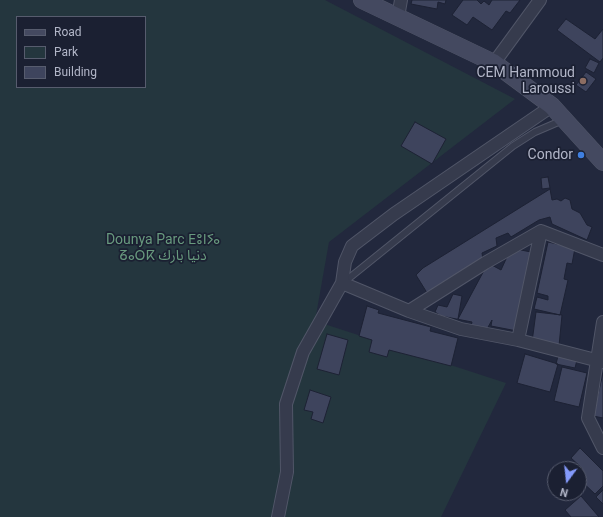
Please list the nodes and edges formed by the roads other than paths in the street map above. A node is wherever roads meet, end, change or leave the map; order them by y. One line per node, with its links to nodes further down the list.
1 (362, 0): 4 (main road)
2 (401, 0): 4 (street)
3 (540, 0): 5 (street)
4 (398, 17): 5 (main road)
5 (494, 63): 6 (main road)
6 (552, 106): 7 (main road); 11 (street)
7 (564, 120): 8 (main road); 11 (lane)
8 (603, 162)
9 (541, 231): 10 (street); 12 (street); 14 (street)
10 (603, 255)
11 (342, 283): 12 (street); 17 (street)
12 (409, 311): 14 (street)
13 (603, 322): 15 (street)
14 (518, 340): 15 (street)
15 (600, 361): 16 (street)
16 (603, 448)
17 (278, 517)

